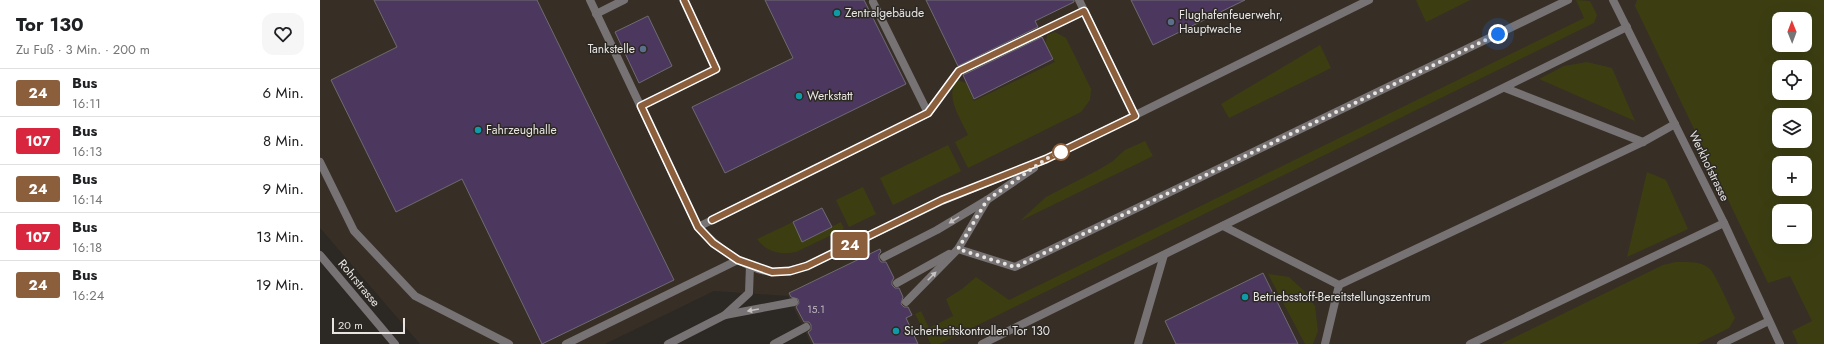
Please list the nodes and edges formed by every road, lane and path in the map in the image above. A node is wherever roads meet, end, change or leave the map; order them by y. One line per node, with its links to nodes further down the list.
1 (590, 0): 10 (street)
2 (624, 0): 10 (street)
3 (684, 0): 13 (street)
4 (1079, 0): 9 (street)
5 (1369, 0): 15 (street)
6 (1568, 0): 24 (street)
7 (1613, 0): 11 (street, Werkhofstrasse)
8 (873, 2): 14 (street)
9 (1084, 11): 14 (street); 15 (street)
10 (596, 14): 13 (street)
11 (1627, 27): 12 (street); 16 (street, Werkhofstrasse)
12 (1505, 88): 17 (street); 22 (street)
13 (641, 106): 23 (street)
14 (928, 113): 23 (street)
15 (1135, 116): 18 (street)
16 (1675, 124): 17 (street); 21 (street, Werkhofstrasse)
17 (1643, 142): 31 (street)
18 (1046, 159): 20 (street); 29 (street)
19 (320, 162): 38 (street)
20 (987, 200): 24 (street); 27 (street, one-way to 27)
21 (1724, 223): 35 (street, Werkhofstrasse); 45 (street)
22 (1223, 226): 26 (street); 31 (street)
23 (698, 227): 28 (street)
24 (958, 249): 30 (street); 33 (street, one-way to 24)
25 (320, 255): 37 (street, Rohrstrasse)
26 (1164, 255): 42 (street); 43 (street)
27 (884, 257)
28 (738, 260): 29 (street); 39 (street)
29 (750, 265): 34 (street)
30 (897, 283)
31 (1339, 285): 44 (street)
32 (794, 302): 34 (street, one-way to 34)
33 (906, 302)
34 (725, 315): 40 (street)
35 (1769, 321): 46 (street); 47 (street, Werkhofstrasse)
36 (806, 327): 41 (street)
37 (395, 344)
38 (509, 344)
39 (566, 344)
40 (668, 344)
41 (774, 344)
42 (982, 344)
43 (1138, 344)
44 (1325, 344)
45 (1470, 344)
46 (1721, 344)
47 (1780, 344)

